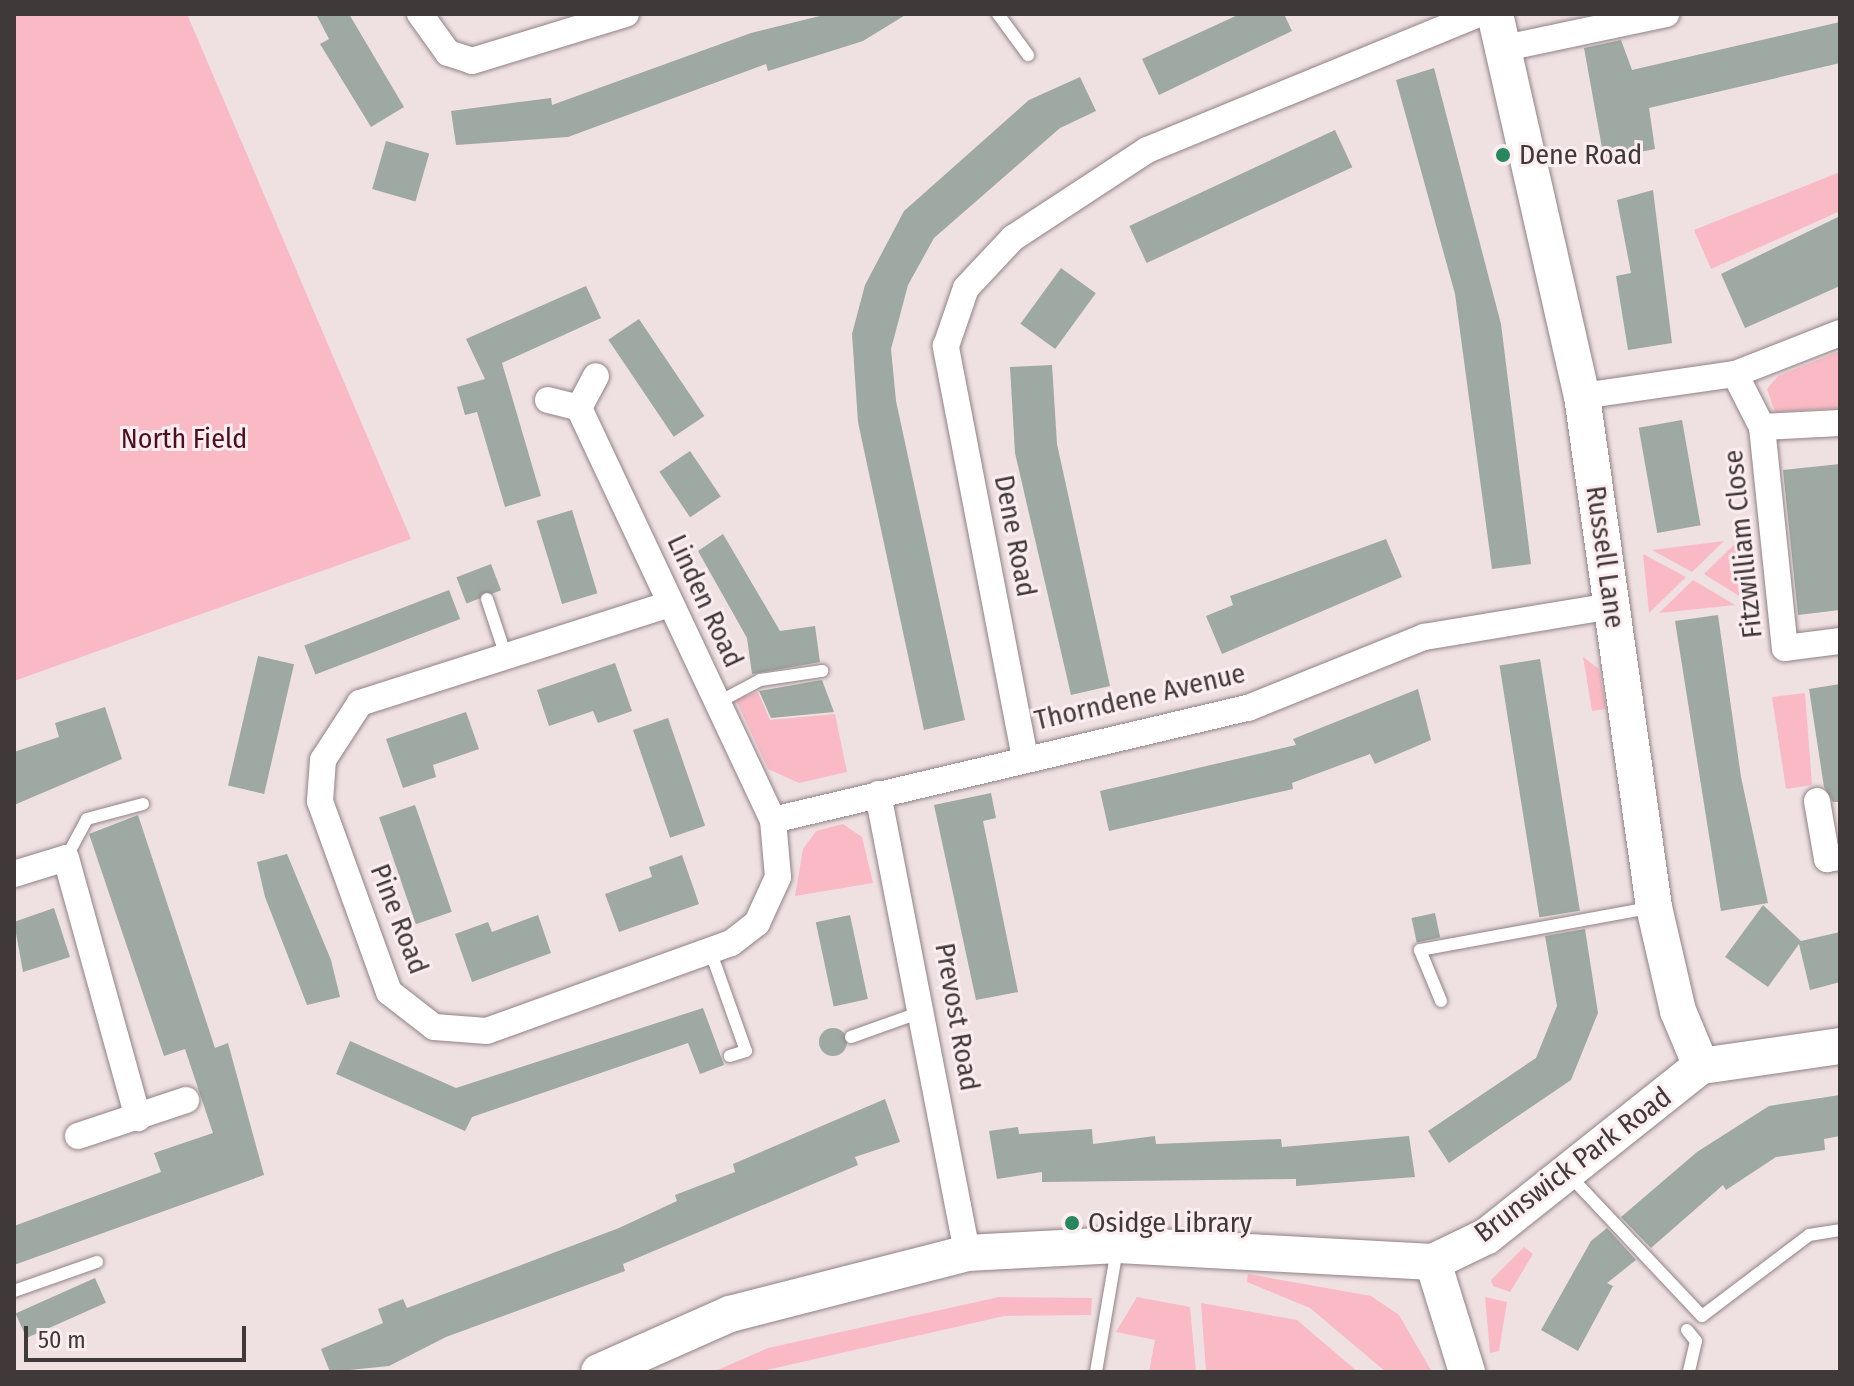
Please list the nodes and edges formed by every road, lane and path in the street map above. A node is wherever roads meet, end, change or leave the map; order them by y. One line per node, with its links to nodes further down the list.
1 (420, 14): 2 (street)
2 (626, 14)
3 (998, 14): 7 (lane)
4 (1666, 14): 6 (street)
5 (1480, 15): 6 (main road, Russell Lane); 23 (street, Dene Road)
6 (1500, 49): 11 (main road, Russell Lane)
7 (1028, 55)
8 (1840, 333): 9 (street)
9 (1735, 374): 11 (street); 15 (street)
10 (596, 376): 13 (street)
11 (1582, 396): 18 (main road, Russell Lane)
12 (548, 400): 13 (street)
13 (579, 408): 17 (street, Linden Road)
14 (1840, 423): 15 (street)
15 (1762, 427): 19 (street, Fitzwilliam Close)
16 (487, 599): 20 (lane)
17 (670, 604): 20 (street, Pine Road); 22 (street, Linden Road)
18 (1611, 606): 23 (street, Thorndene Avenue); 31 (main road, Russell Lane)
19 (1840, 641)
20 (506, 656): 32 (street, Pine Road)
21 (822, 671): 22 (lane)
22 (717, 703): 27 (street, Linden Road)
23 (1025, 758): 24 (street, Thorndene Avenue)
24 (878, 794): 27 (street, Thorndene Avenue); 34 (street, Prevost Road)
25 (1817, 801): 29 (street)
26 (143, 804): 28 (lane)
27 (773, 820): 32 (street, Pine Road)
28 (66, 858): 30 (street); 40 (street)
29 (1834, 858)
30 (14, 874)
31 (1654, 907): 33 (lane); 38 (main road, Russell Lane)
32 (710, 950): 37 (lane)
33 (1441, 1001)
34 (924, 1011): 35 (lane); 45 (street, Prevost Road)
35 (851, 1037)
36 (1840, 1046): 38 (main road)
37 (730, 1056)
38 (1701, 1066): 42 (main road, Brunswick Park Road)
39 (186, 1100): 40 (street)
40 (138, 1118): 41 (street)
41 (78, 1136)
42 (1569, 1175): 43 (lane); 47 (main road, Brunswick Park Road)
43 (1840, 1230)
44 (1118, 1245): 45 (main road, Brunswick Park Road); 47 (main road, Brunswick Park Road); 51 (lane)
45 (967, 1253): 50 (main road, Brunswick Park Road)
46 (97, 1262): 48 (lane)
47 (1433, 1262): 52 (main road)
48 (14, 1291)
49 (1687, 1330): 53 (lane)
50 (599, 1372)
51 (1096, 1372)
52 (1467, 1372)
53 (1689, 1372)

